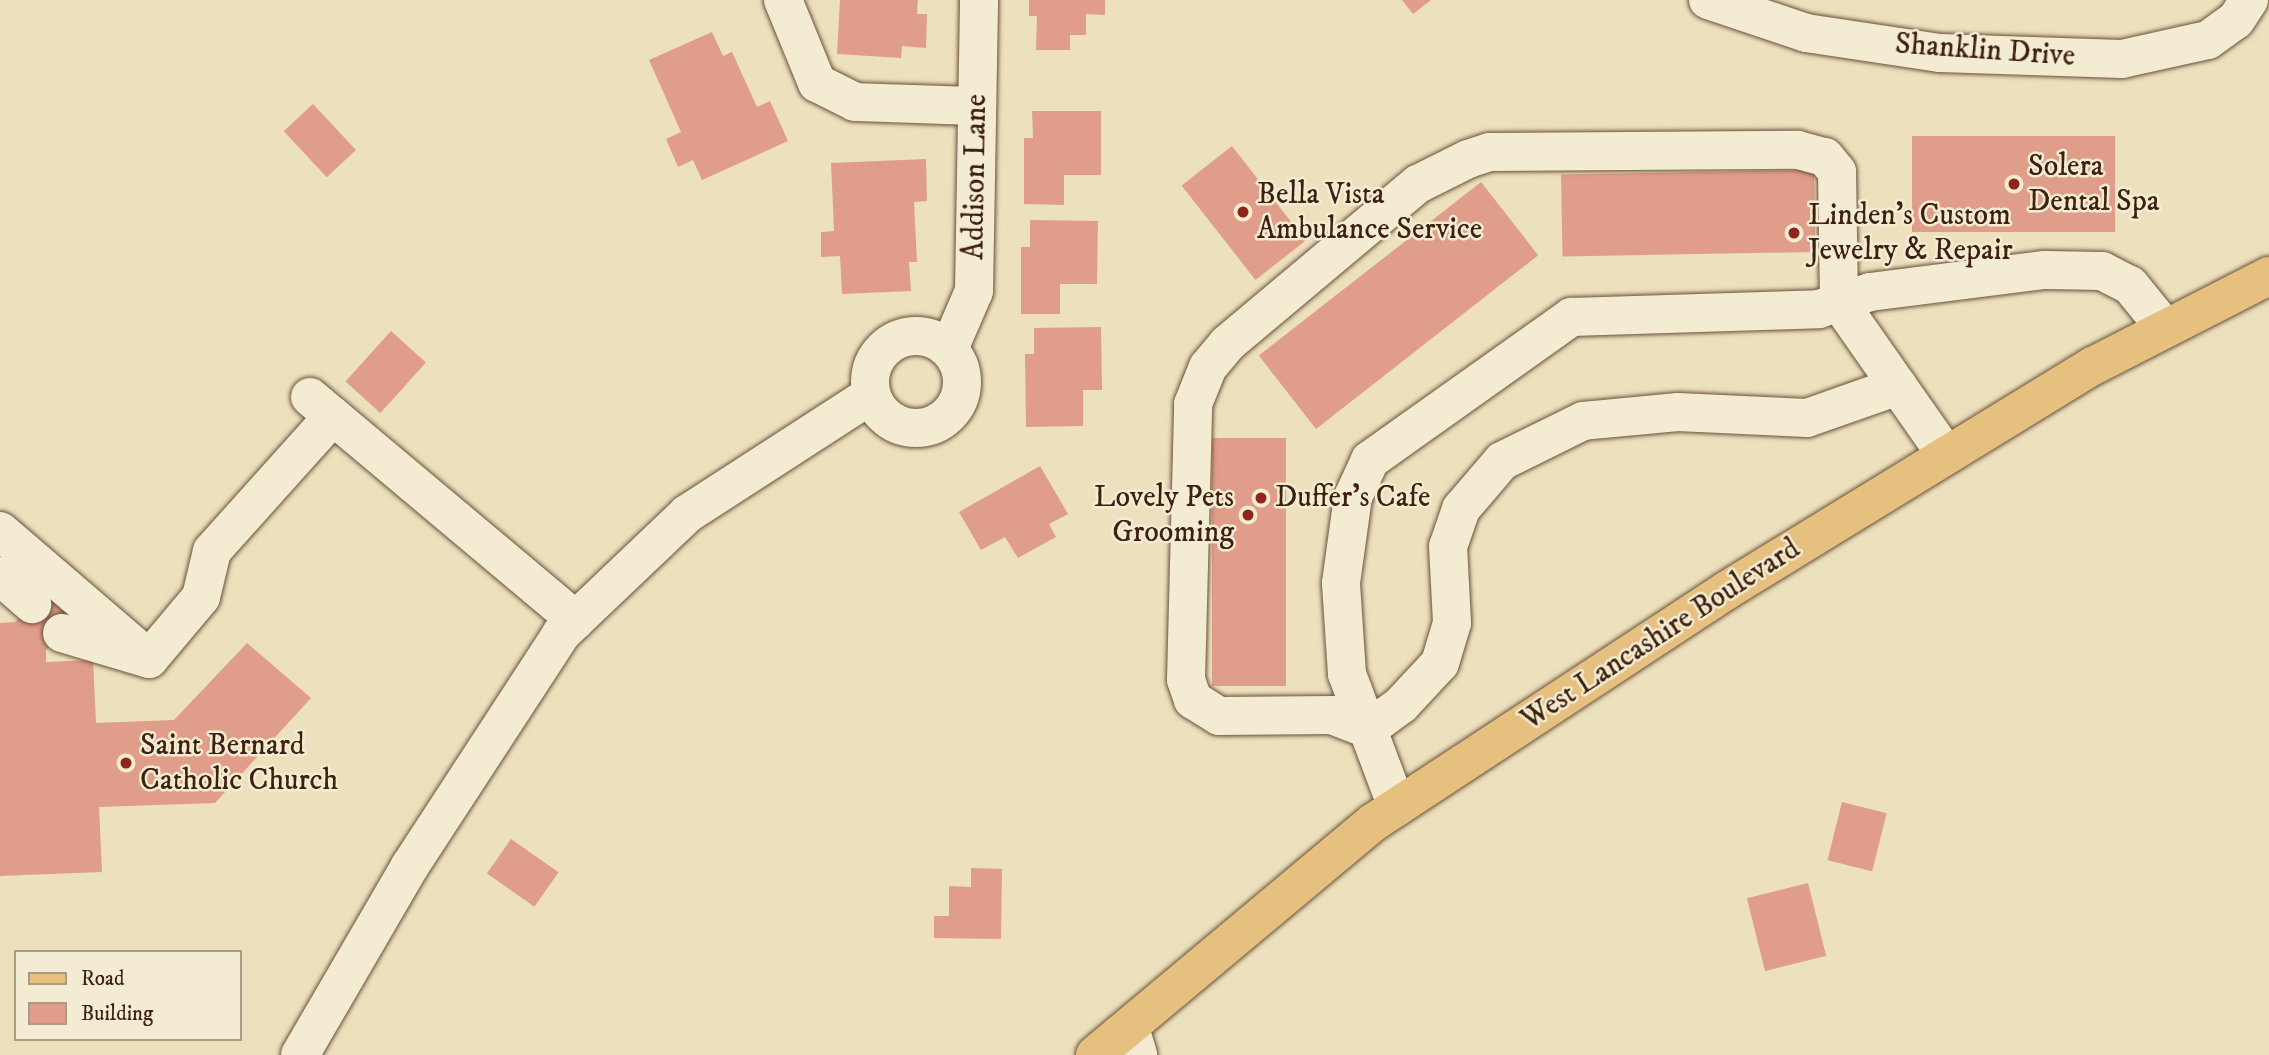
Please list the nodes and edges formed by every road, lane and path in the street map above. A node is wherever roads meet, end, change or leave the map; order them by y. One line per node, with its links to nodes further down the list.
1 (783, 0): 5 (street)
2 (979, 0): 5 (street, Addison Lane)
3 (1708, 0): 4 (street, Shanklin Drive)
4 (2249, 0)
5 (977, 106): 9 (street, Addison Lane)
6 (2269, 276): 8 (main road, West Lancashire Boulevard)
7 (1839, 302): 8 (street); 10 (street); 19 (street); 19 (street)
8 (2165, 328): 12 (main road, West Lancashire Boulevard)
9 (949, 349): 11 (street); 11 (street)
10 (1898, 386): 12 (street); 19 (street)
11 (871, 395): 16 (street)
12 (1947, 455): 20 (main road, West Lancashire Boulevard)
13 (0, 531): 18 (street)
14 (0, 576): 15 (street)
15 (32, 604)
16 (576, 620): 18 (street); 22 (street)
17 (62, 633): 18 (street)
18 (149, 659)
19 (1368, 729): 20 (street)
20 (1397, 807): 21 (main road, West Lancashire Boulevard)
21 (1134, 1042): 23 (main road, West Lancashire Boulevard)
22 (300, 1055)
23 (1095, 1055)

